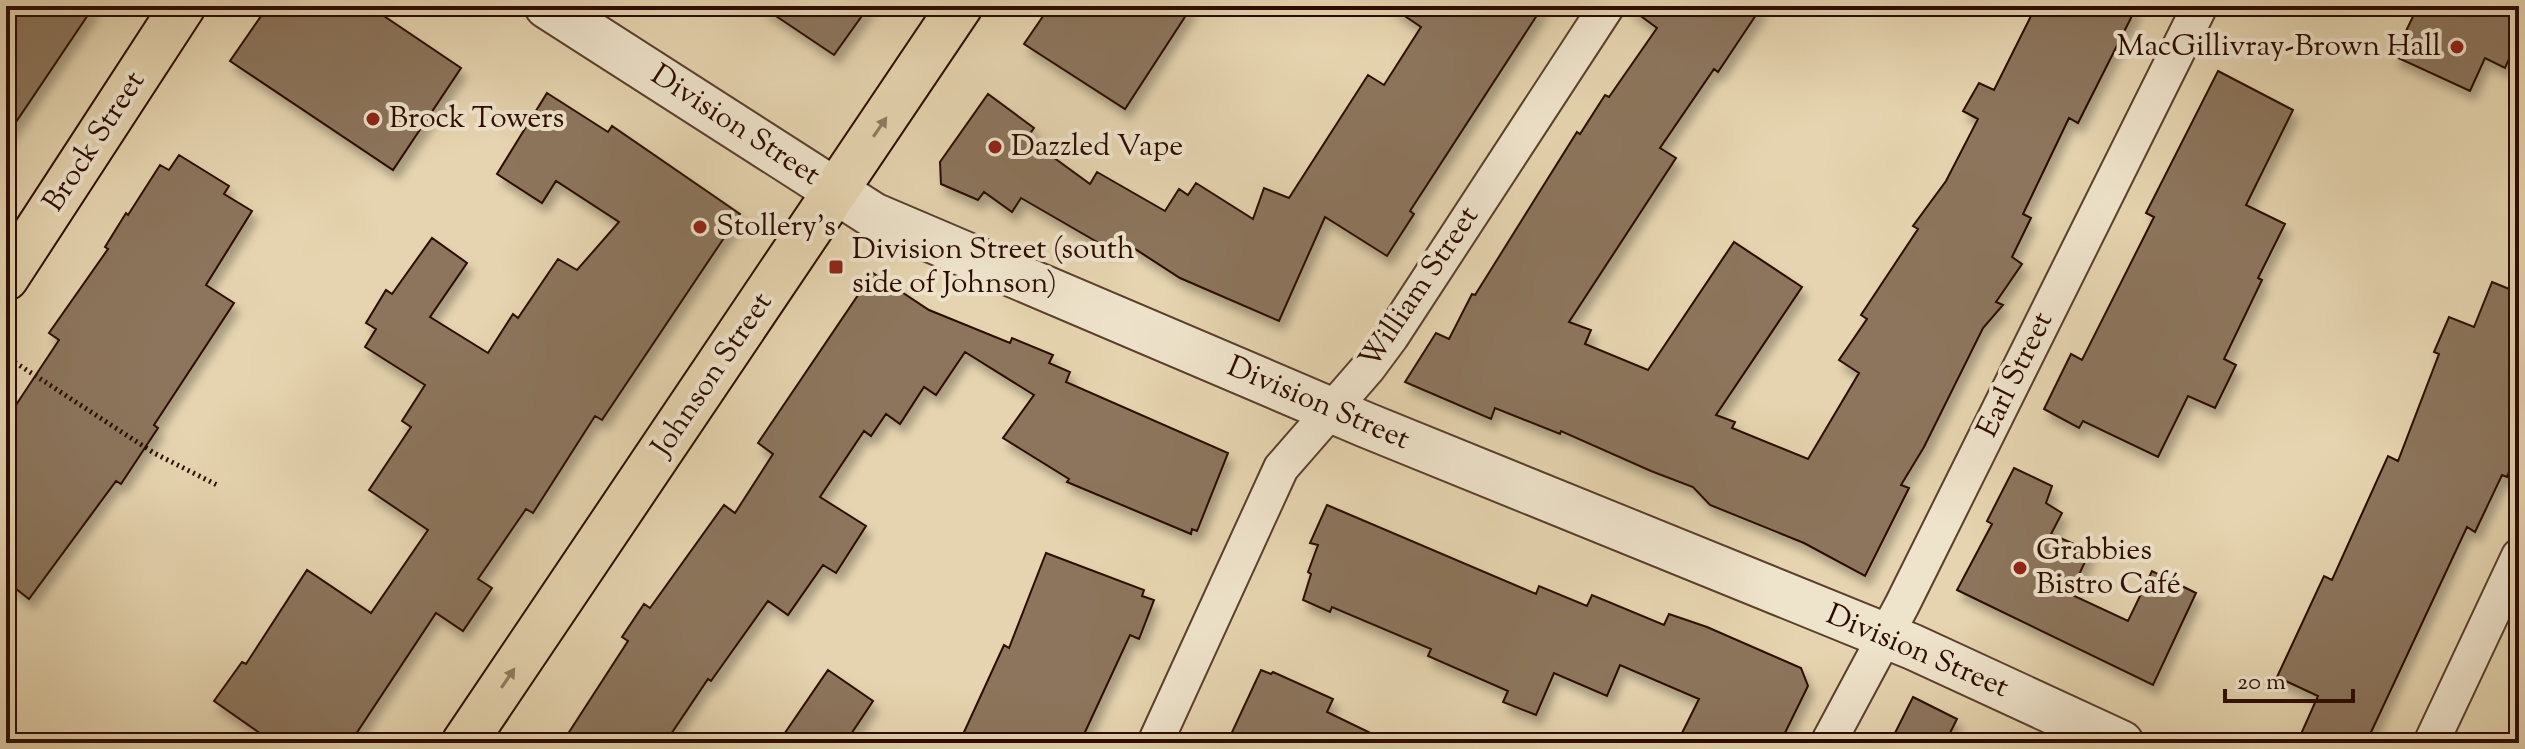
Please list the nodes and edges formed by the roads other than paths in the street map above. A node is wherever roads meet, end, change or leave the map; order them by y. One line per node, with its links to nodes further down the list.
1 (183, 6): 7 (main road, Brock Street)
2 (547, 6): 6 (street, Division Street)
3 (960, 6): 6 (main road, Johnson Street, one-way to 3)
4 (1607, 6): 8 (street, William Street)
5 (2200, 6): 10 (street, Earl Street)
6 (837, 192): 8 (street, Division Street); 11 (main road, Johnson Street, one-way to 6)
7 (6, 278)
8 (1331, 410): 10 (street, Division Street); 12 (street, William Street)
9 (2519, 556): 15 (street)
10 (1884, 636): 13 (street, Earl Street); 14 (street, Division Street)
11 (464, 743)
12 (1155, 743)
13 (1828, 743)
14 (2121, 743)
15 (2431, 743)

